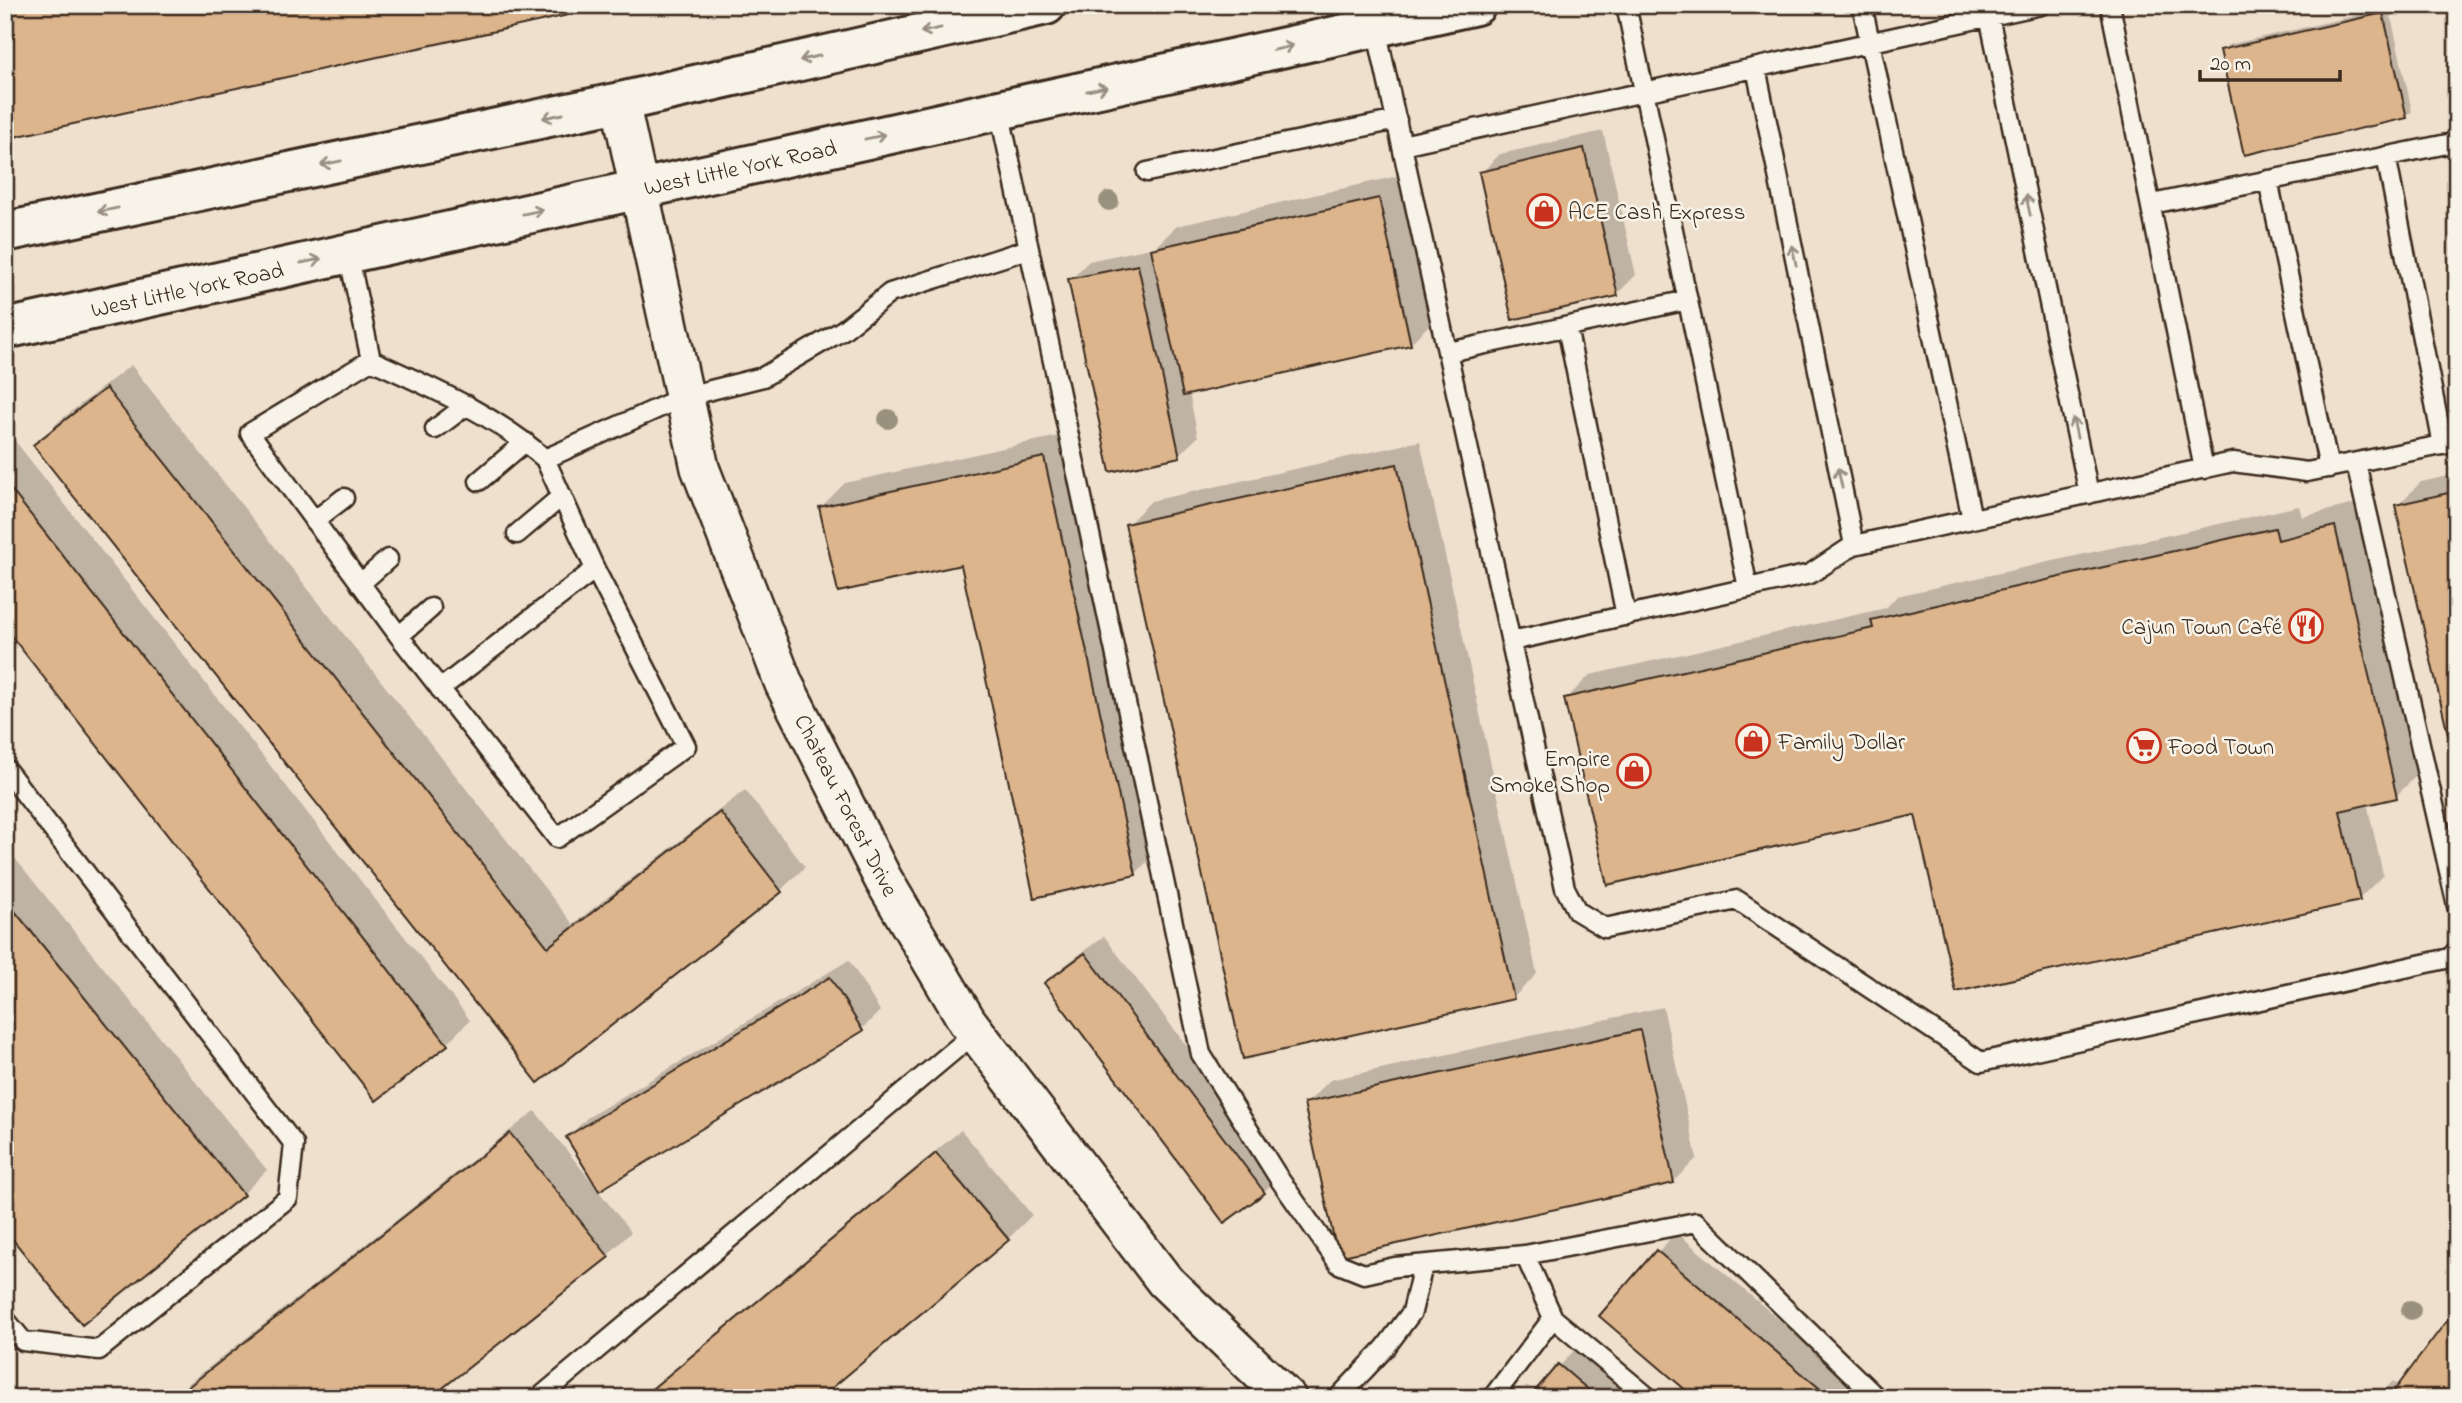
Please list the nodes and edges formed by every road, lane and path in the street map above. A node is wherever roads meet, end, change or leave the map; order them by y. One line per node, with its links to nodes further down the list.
1 (1046, 5): 12 (main road, one-way to 12)
2 (1476, 5): 8 (main road, West Little York Road)
3 (1626, 5): 11 (lane)
4 (1861, 5): 9 (lane)
5 (2041, 5): 7 (lane)
6 (2110, 5): 21 (lane)
7 (1989, 16): 9 (lane); 40 (lane, one-way to 7)
8 (1376, 28): 13 (main road, West Little York Road, one-way to 8); 14 (lane)
9 (1870, 43): 10 (lane); 43 (lane)
10 (1756, 68): 11 (lane); 46 (lane, one-way to 10)
11 (1644, 92): 16 (lane); 25 (lane)
12 (620, 102): 20 (street, Chateau Forest Drive); 22 (main road, one-way to 22)
13 (999, 110): 20 (main road, West Little York Road, one-way to 13); 23 (lane)
14 (1397, 120): 16 (lane); 18 (lane)
15 (2457, 142): 17 (lane)
16 (1402, 145): 28 (lane)
17 (2386, 156): 19 (lane); 34 (lane)
18 (1147, 172)
19 (2268, 180): 21 (lane); 37 (lane)
20 (639, 189): 24 (main road, West Little York Road, one-way to 20); 30 (street, Chateau Forest Drive)
21 (2152, 204): 38 (lane)
22 (5, 232)
23 (1029, 249): 30 (lane); 61 (lane)
24 (348, 253): 27 (main road, West Little York Road, one-way to 24); 29 (lane)
25 (1688, 300): 26 (lane); 50 (lane)
26 (1567, 327): 28 (lane); 52 (lane)
27 (5, 329)
28 (1449, 352): 54 (lane)
29 (371, 360): 31 (lane); 44 (lane)
30 (683, 397): 35 (lane); 59 (street, Chateau Forest Drive)
31 (467, 405): 32 (lane); 33 (lane)
32 (435, 429)
33 (525, 442): 35 (lane); 39 (lane)
34 (2450, 444): 36 (lane)
35 (545, 459): 41 (lane)
36 (2356, 463): 37 (lane); 57 (lane)
37 (2329, 468): 38 (lane)
38 (2204, 469): 40 (lane)
39 (480, 481)
40 (2089, 494): 43 (lane)
41 (562, 496): 45 (lane); 48 (lane)
42 (344, 498): 44 (lane)
43 (1972, 519): 46 (lane)
44 (314, 521): 49 (lane)
45 (517, 534)
46 (1854, 545): 50 (lane)
47 (388, 559): 49 (lane)
48 (595, 569): 55 (lane); 55 (lane)
49 (360, 584): 53 (lane)
50 (1748, 588): 52 (lane)
51 (431, 608): 53 (lane)
52 (1626, 616): 54 (lane)
53 (399, 636): 55 (lane)
54 (1512, 641): 58 (lane)
55 (440, 690)
56 (5, 768): 63 (lane)
57 (2457, 906)
58 (2457, 950)
59 (976, 1032): 64 (lane); 65 (street, Chateau Forest Drive)
60 (1525, 1255): 61 (lane); 62 (lane); 69 (lane)
61 (1423, 1265): 66 (lane)
62 (1553, 1318): 67 (lane); 68 (lane)
63 (5, 1319)
64 (539, 1398)
65 (1287, 1398)
66 (1338, 1398)
67 (1492, 1398)
68 (1649, 1398)
69 (1877, 1398)

